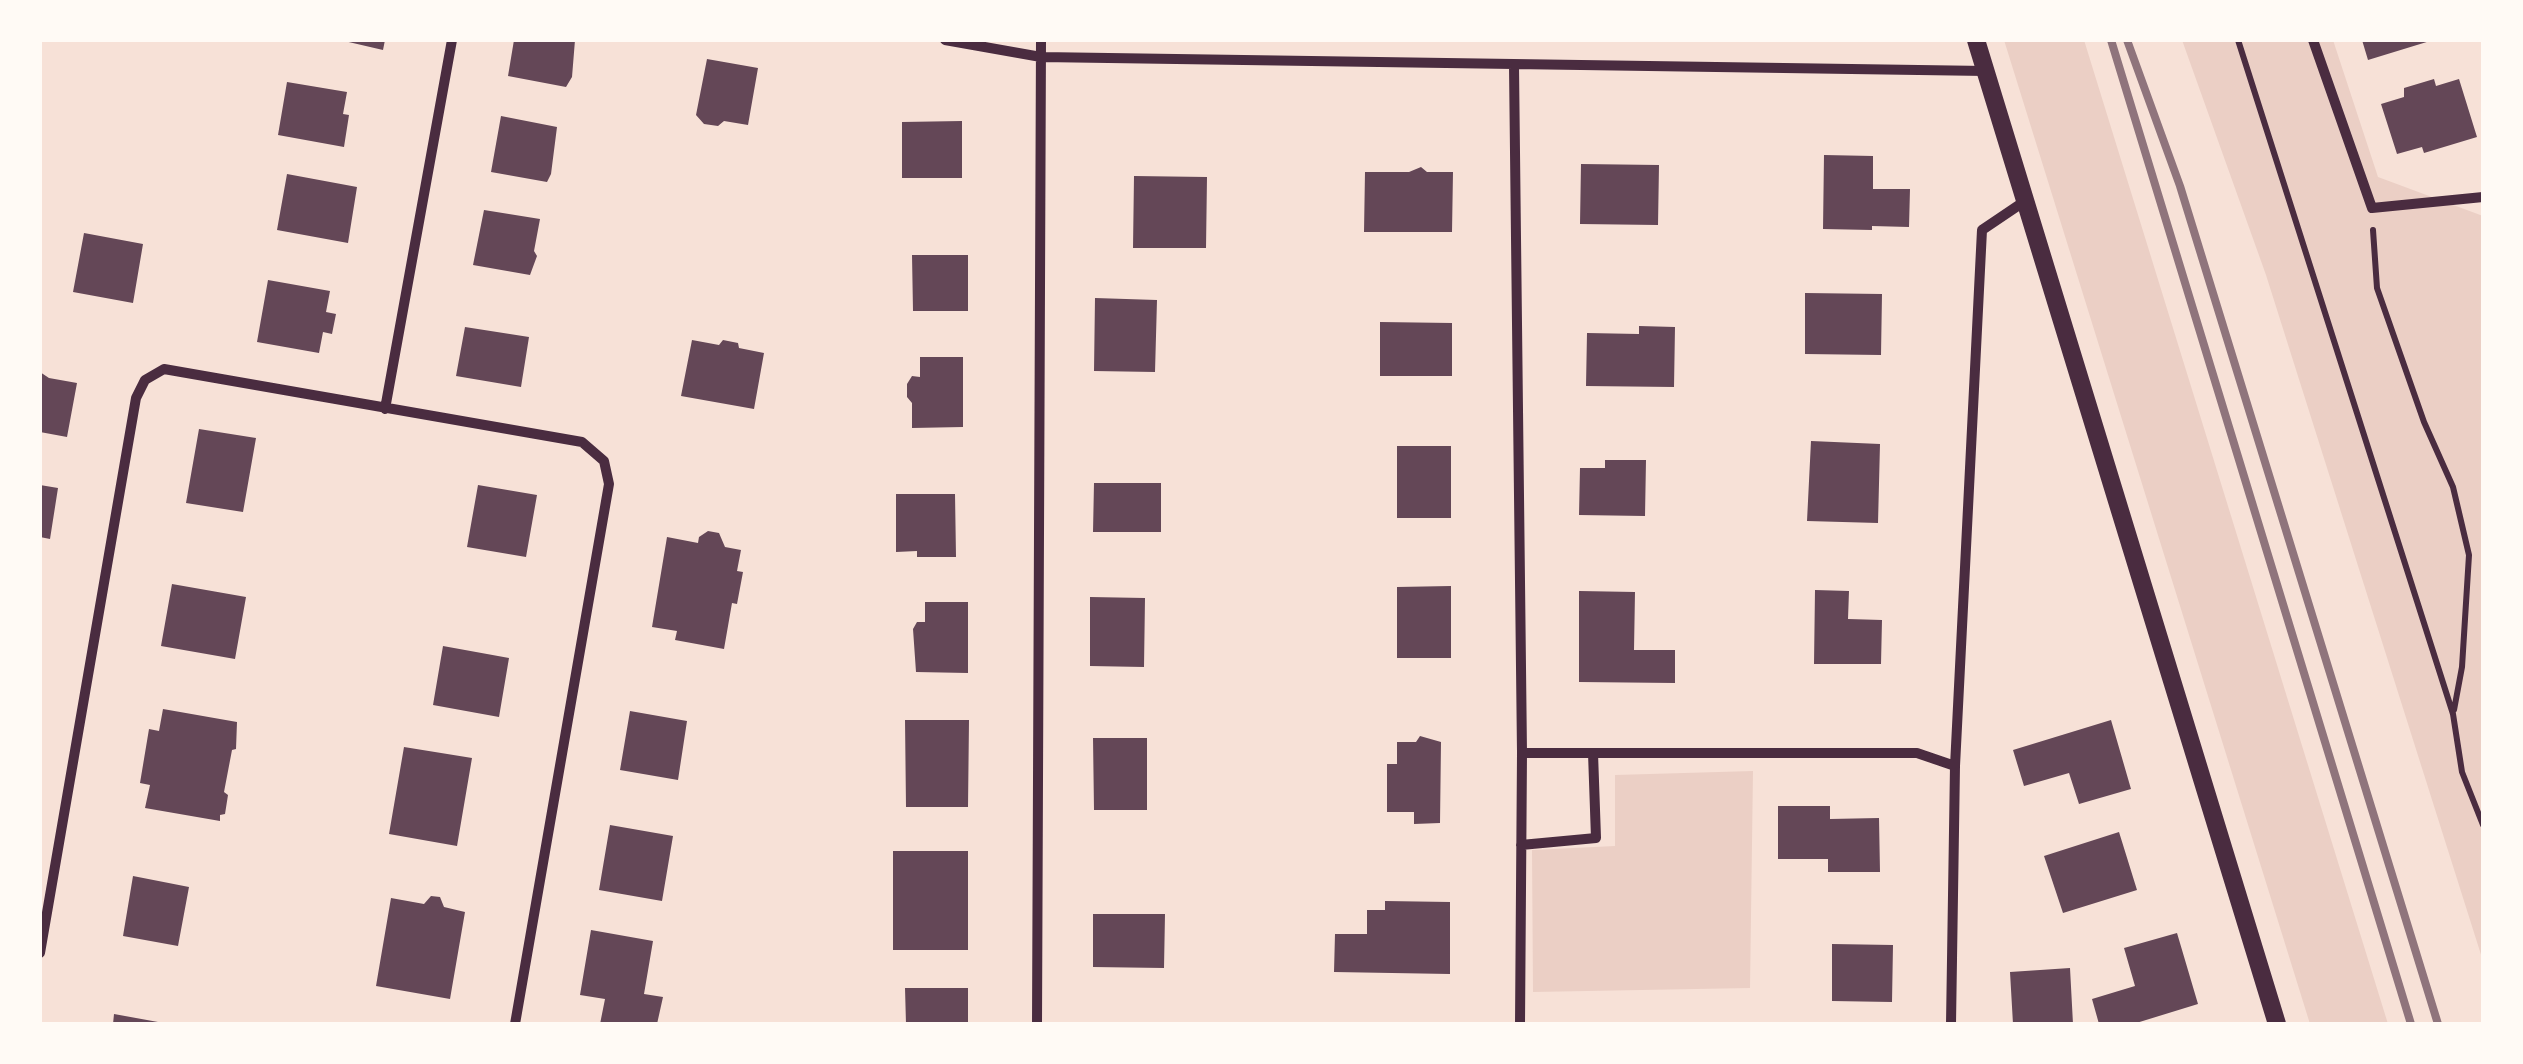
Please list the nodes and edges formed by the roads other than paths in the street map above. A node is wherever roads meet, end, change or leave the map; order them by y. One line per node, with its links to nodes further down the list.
1 (452, 40): 11 (street)
2 (945, 40): 6 (street)
3 (1041, 40): 6 (street)
4 (1976, 40): 8 (street)
5 (2313, 40): 9 (street)
6 (1041, 57): 7 (street); 18 (street)
7 (1514, 66): 8 (street); 12 (street)
8 (1986, 71): 10 (street)
9 (2483, 196)
10 (2026, 201): 14 (street); 21 (street)
11 (384, 409): 16 (street); 17 (street)
12 (1522, 753): 13 (street); 15 (street)
13 (1593, 753): 14 (street); 15 (street)
14 (1955, 766): 20 (street)
15 (1521, 845): 19 (street)
16 (40, 953)
17 (516, 1024)
18 (1037, 1024)
19 (1520, 1024)
20 (1951, 1024)
21 (2276, 1024)

